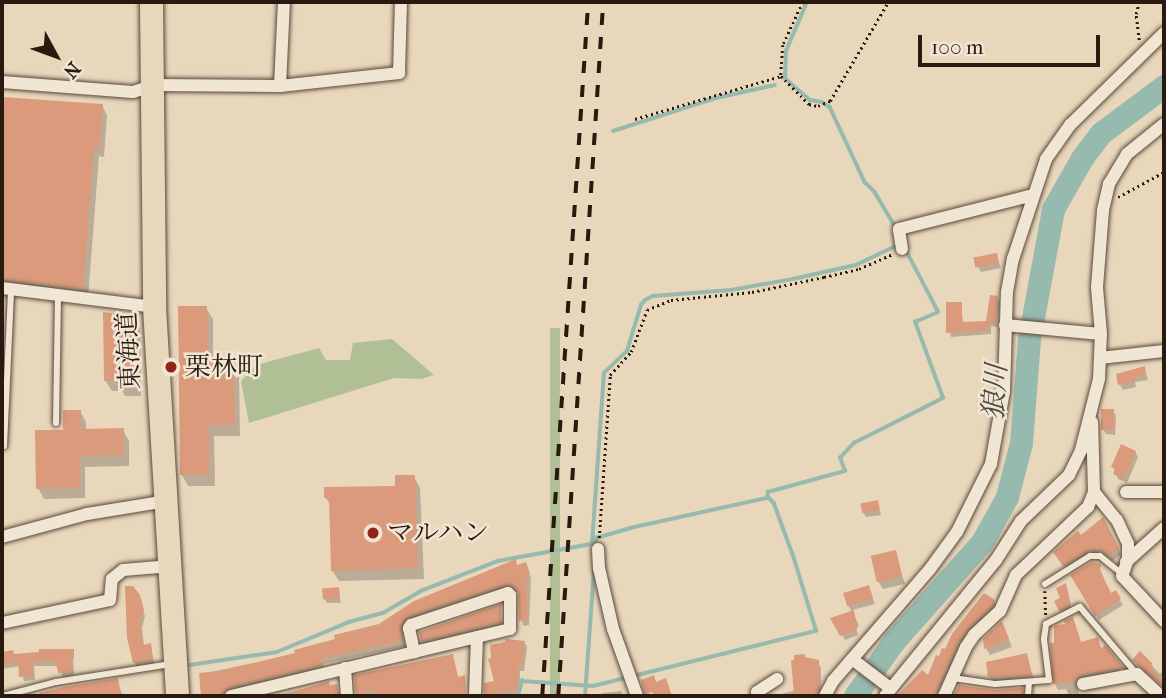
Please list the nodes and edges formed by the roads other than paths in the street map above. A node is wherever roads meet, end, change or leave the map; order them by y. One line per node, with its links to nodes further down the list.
1 (151, 2): 6 (highway, 東海道)
2 (284, 2): 7 (street)
3 (401, 2): 7 (street)
4 (1164, 33): 9 (street)
5 (2, 82): 6 (street)
6 (154, 85): 7 (street); 13 (highway, 東海道)
7 (280, 86)
8 (1164, 124): 15 (street)
9 (1033, 195): 10 (street); 14 (street)
10 (902, 249)
11 (6, 289): 12 (street); 20 (lane)
12 (58, 296): 13 (street); 19 (lane)
13 (154, 307): 24 (highway, 東海道)
14 (1005, 325): 15 (street); 35 (street)
15 (1101, 334): 17 (street)
16 (1164, 351): 17 (street)
17 (1100, 358): 18 (street)
18 (1091, 416): 21 (street); 43 (street)
19 (56, 423)
20 (4, 446)
21 (1094, 492): 29 (street); 39 (street)
22 (1126, 492): 23 (street)
23 (1164, 492)
24 (166, 501): 26 (street); 28 (highway, 東海道)
25 (1164, 528): 29 (street)
26 (2, 537)
27 (598, 549): 49 (street)
28 (171, 566): 32 (street); 36 (highway, 東海道)
29 (1124, 568): 30 (lane); 31 (street)
30 (1045, 584)
31 (1163, 616)
32 (2, 623)
33 (477, 637): 34 (street); 34 (street); 48 (street)
34 (414, 652): 37 (street)
35 (853, 660): 43 (street); 51 (street)
36 (176, 663): 44 (lane); 45 (highway, 東海道)
37 (345, 668): 46 (street); 47 (street)
38 (1137, 674): 41 (lane); 42 (street); 54 (street)
39 (953, 678): 41 (lane); 52 (street)
40 (777, 679): 50 (street)
41 (1029, 683): 53 (lane)
42 (1083, 684)
43 (888, 690)
44 (3, 696)
45 (177, 696)
46 (232, 696)
47 (347, 696)
48 (475, 696)
49 (637, 696)
50 (758, 696)
51 (825, 696)
52 (944, 696)
53 (1028, 696)
54 (1161, 696)

